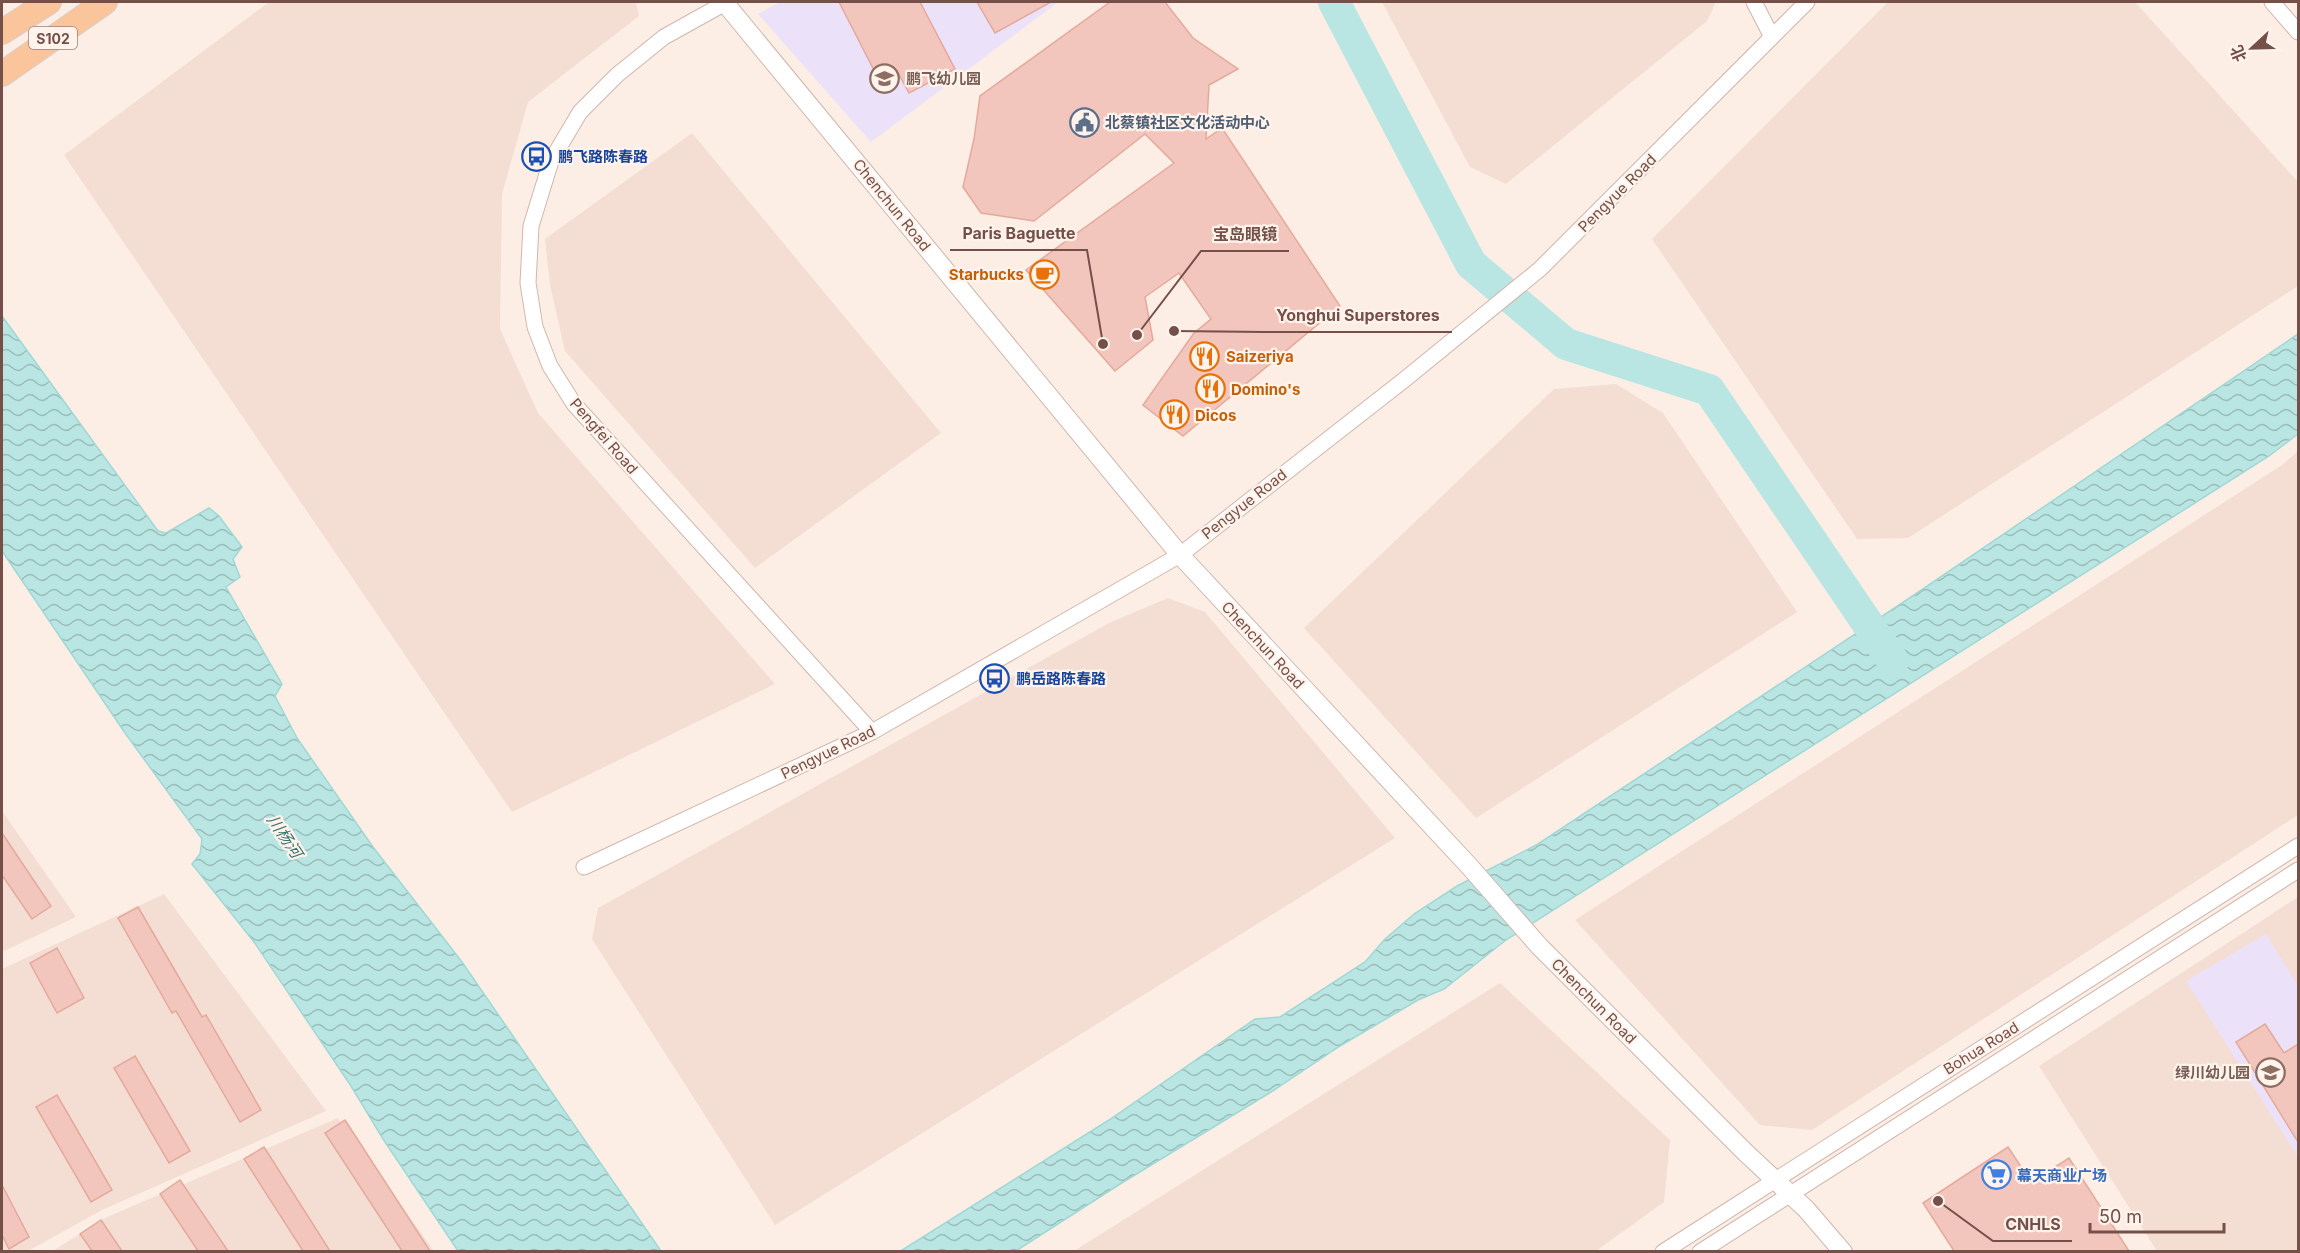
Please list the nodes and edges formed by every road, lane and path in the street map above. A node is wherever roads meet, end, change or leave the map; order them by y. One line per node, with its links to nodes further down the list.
1 (49, 2): 7 (main road, S102)
2 (105, 2): 10 (main road, S102)
3 (725, 2): 11 (street, Chenchun Road); 12 (street, Pengfei Road)
4 (1754, 2): 9 (street)
5 (1807, 2): 9 (street, Pengyue Road)
6 (2272, 2): 8 (street)
7 (2, 32)
8 (2298, 32)
9 (1772, 38): 11 (street, Pengyue Road)
10 (2, 74)
11 (1180, 555): 12 (street, Pengyue Road); 16 (street, Chenchun Road)
12 (872, 732): 14 (street, Pengyue Road)
13 (2298, 846): 16 (street, Bohua Road)
14 (584, 867)
15 (2298, 870): 17 (street, Bohua Road)
16 (1774, 1180): 17 (street, Chenchun Road); 18 (street, Bohua Road)
17 (1790, 1194): 19 (street, Bohua Road); 20 (street, Chenchun Road)
18 (1663, 1251)
19 (1701, 1251)
20 (1843, 1251)

